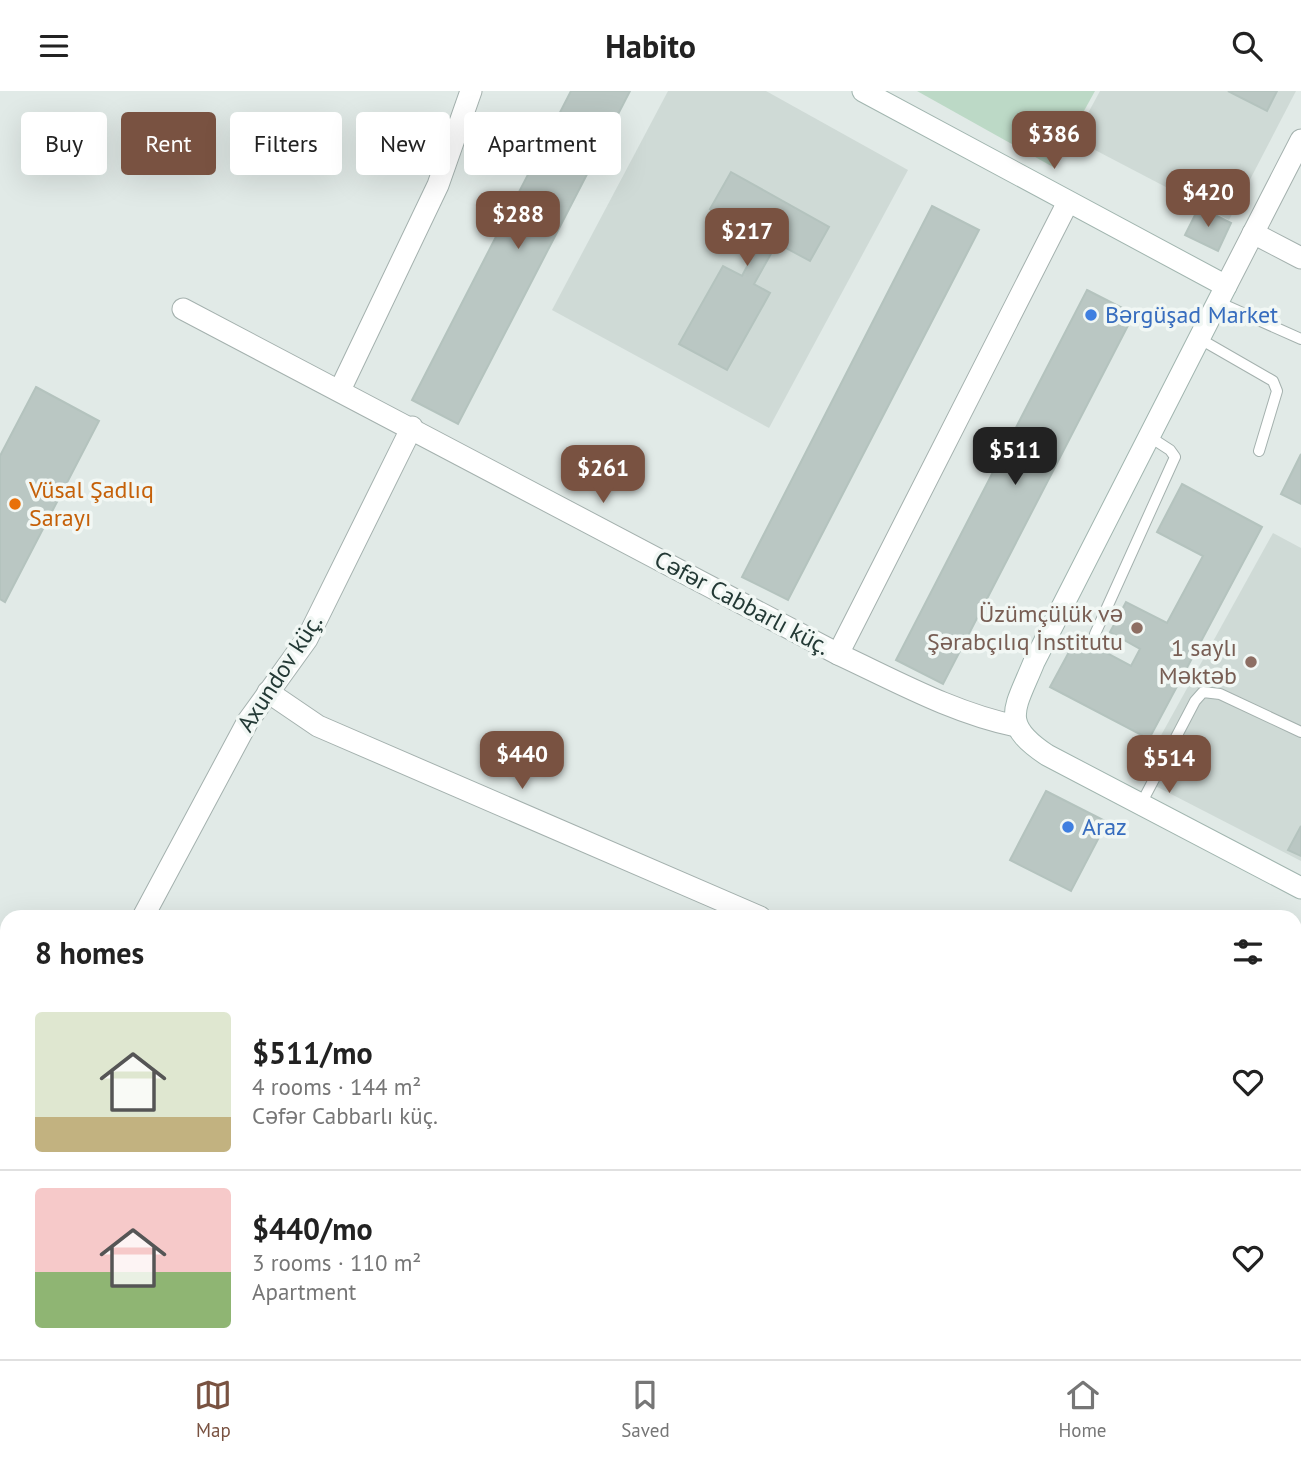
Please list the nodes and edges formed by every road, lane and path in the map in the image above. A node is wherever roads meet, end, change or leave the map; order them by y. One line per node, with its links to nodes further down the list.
1 (471, 91): 11 (street)
2 (863, 91): 4 (street)
3 (1301, 140): 5 (street)
4 (1068, 202): 7 (street); 16 (street)
5 (1253, 233): 6 (street); 7 (street)
6 (1301, 258)
7 (1222, 294): 9 (street); 10 (lane)
8 (183, 309): 11 (street, Cəfər Cabbarlı küç.)
9 (1200, 339): 13 (street); 14 (lane)
10 (1301, 339)
11 (340, 390): 12 (street, Cəfər Cabbarlı küç.)
12 (412, 427): 16 (street, Cəfər Cabbarlı küç.); 17 (street, Axundov küç.)
13 (1150, 437): 15 (lane); 18 (street)
14 (1259, 451)
15 (1095, 634)
16 (838, 654): 18 (street, Cəfər Cabbarlı küç.)
17 (268, 692): 22 (street, Axundov küç.); 23 (street)
18 (1016, 726): 20 (street)
19 (1301, 732): 20 (lane)
20 (1141, 804): 21 (street)
21 (1301, 888)
22 (147, 910)
23 (744, 910)

